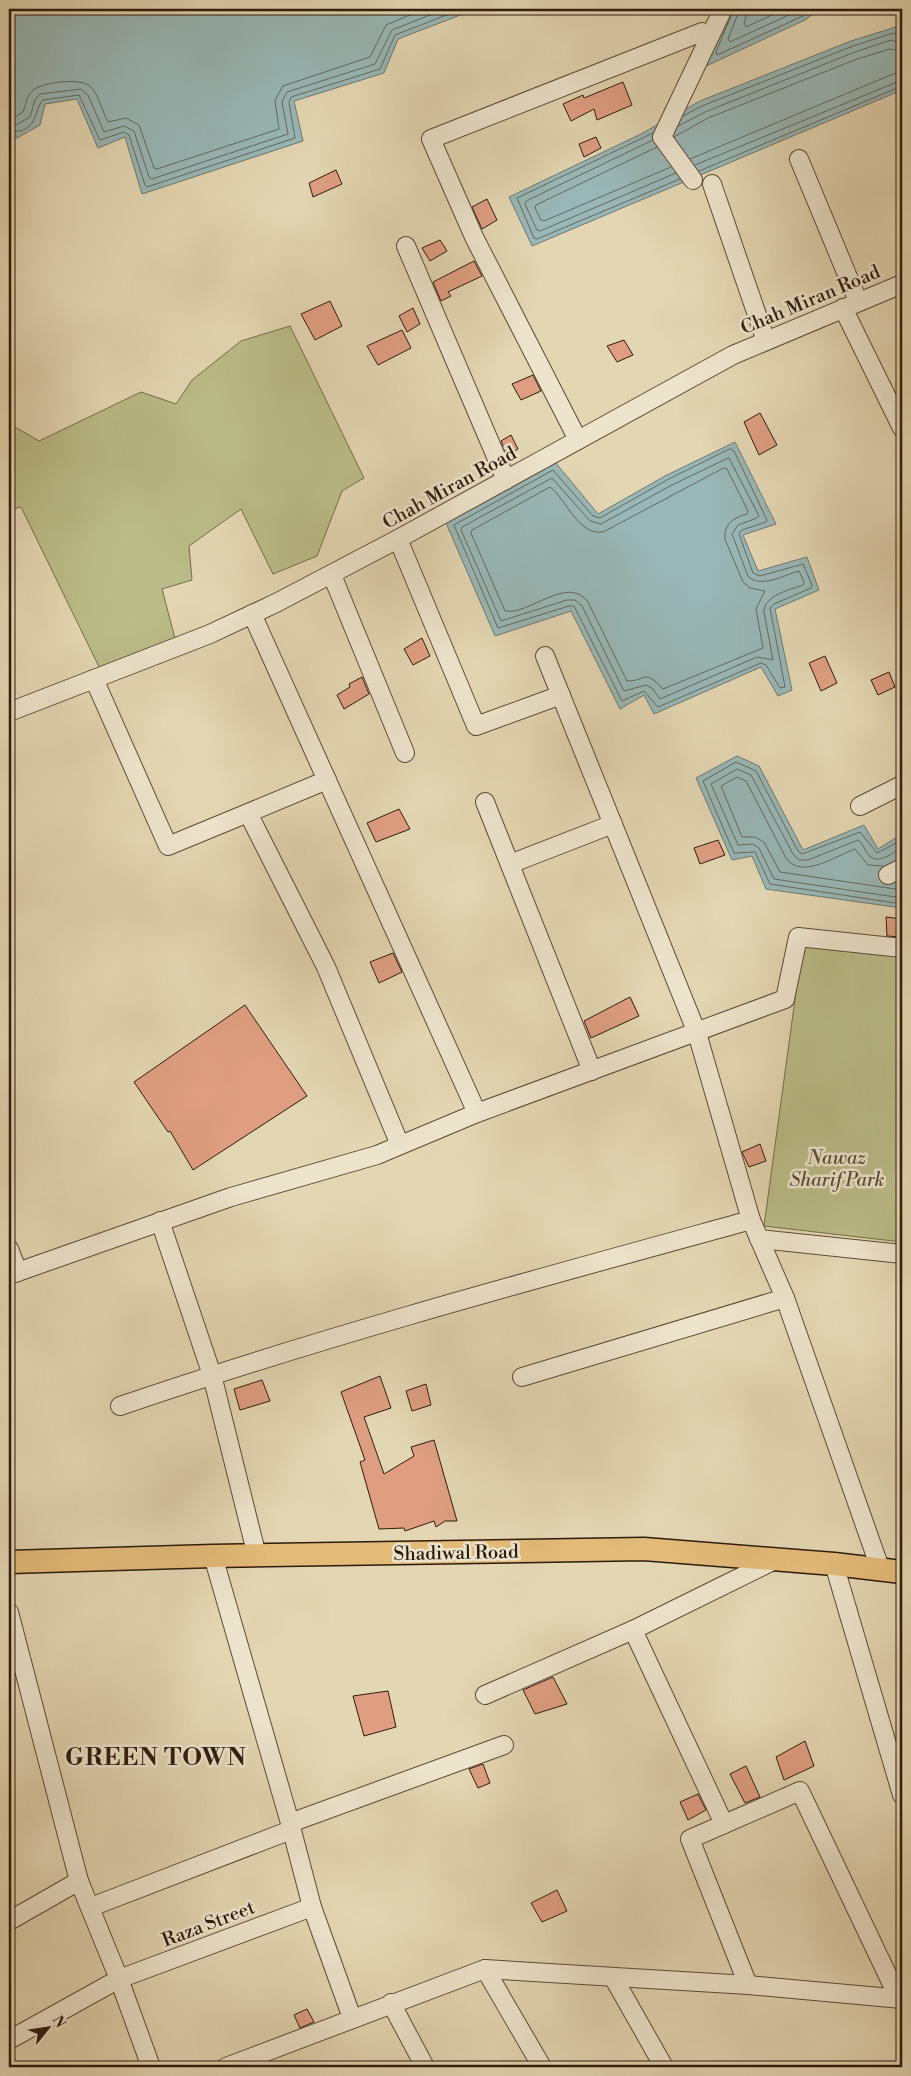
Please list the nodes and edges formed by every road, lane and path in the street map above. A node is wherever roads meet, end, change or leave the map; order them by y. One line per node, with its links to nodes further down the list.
1 (724, 9): 4 (street)
2 (702, 32): 11 (street)
3 (799, 158): 8 (street)
4 (693, 180)
5 (712, 184): 9 (street)
6 (406, 246): 12 (street)
7 (902, 284): 8 (street, Chah Miran Road)
8 (851, 305): 9 (street, Chah Miran Road); 10 (street)
9 (766, 341): 11 (street, Chah Miran Road)
10 (902, 428)
11 (578, 440): 12 (street, Chah Miran Road)
12 (506, 480): 13 (street, Chah Miran Road)
13 (398, 539): 14 (street, Chah Miran Road); 18 (street)
14 (332, 575): 15 (street, Chah Miran Road); 20 (street)
15 (252, 614): 17 (street, Chah Miran Road); 21 (street)
16 (545, 656): 18 (street)
17 (94, 678): 19 (street, Chah Miran Road); 25 (street)
18 (561, 696): 26 (street)
19 (9, 712)
20 (405, 753)
21 (327, 780): 25 (street); 31 (street)
22 (902, 785): 24 (street)
23 (485, 802): 27 (street)
24 (860, 806)
25 (248, 813): 32 (street)
26 (612, 824): 27 (street); 29 (street)
27 (510, 864): 30 (street)
28 (902, 948): 29 (street)
29 (697, 1033): 30 (street); 33 (street)
30 (592, 1071): 31 (street)
31 (477, 1113): 32 (street)
32 (400, 1145): 34 (street)
33 (751, 1220): 35 (street); 40 (street)
34 (160, 1221): 38 (street); 40 (street)
35 (759, 1239): 37 (street); 39 (street)
36 (9, 1249): 38 (street)
37 (902, 1254)
38 (14, 1274)
39 (785, 1298): 41 (street); 48 (street)
40 (212, 1375): 42 (street); 44 (street)
41 (522, 1376)
42 (120, 1406)
43 (213, 1556): 44 (main road, Shadiwal Road); 46 (main road, Shadiwal Road); 56 (street)
44 (257, 1556): 45 (main road, Shadiwal Road)
45 (775, 1560): 47 (main road, Shadiwal Road); 51 (street)
46 (9, 1562)
47 (834, 1564): 48 (main road, Shadiwal Road); 54 (street)
48 (880, 1568): 49 (main road, Shadiwal Road)
49 (902, 1572)
50 (9, 1612): 57 (street)
51 (633, 1630): 52 (street); 55 (street)
52 (485, 1695)
53 (504, 1745): 56 (street)
54 (902, 1795)
55 (724, 1824): 64 (street); 65 (street)
56 (291, 1826): 58 (street); 59 (street)
57 (79, 1881): 58 (street); 60 (street)
58 (91, 1907): 63 (street)
59 (312, 1907): 63 (street, Raza Street); 67 (street)
60 (9, 1921)
61 (485, 1968): 62 (street); 66 (street); 72 (street)
62 (613, 1977): 64 (street); 73 (street)
63 (119, 1979): 68 (street, Raza Street); 69 (street)
64 (748, 1985): 65 (street)
65 (901, 1999)
66 (391, 2003): 67 (street); 71 (street)
67 (352, 2018): 70 (street)
68 (9, 2040)
69 (151, 2067)
70 (226, 2067)
71 (426, 2067)
72 (542, 2067)
73 (664, 2067)

